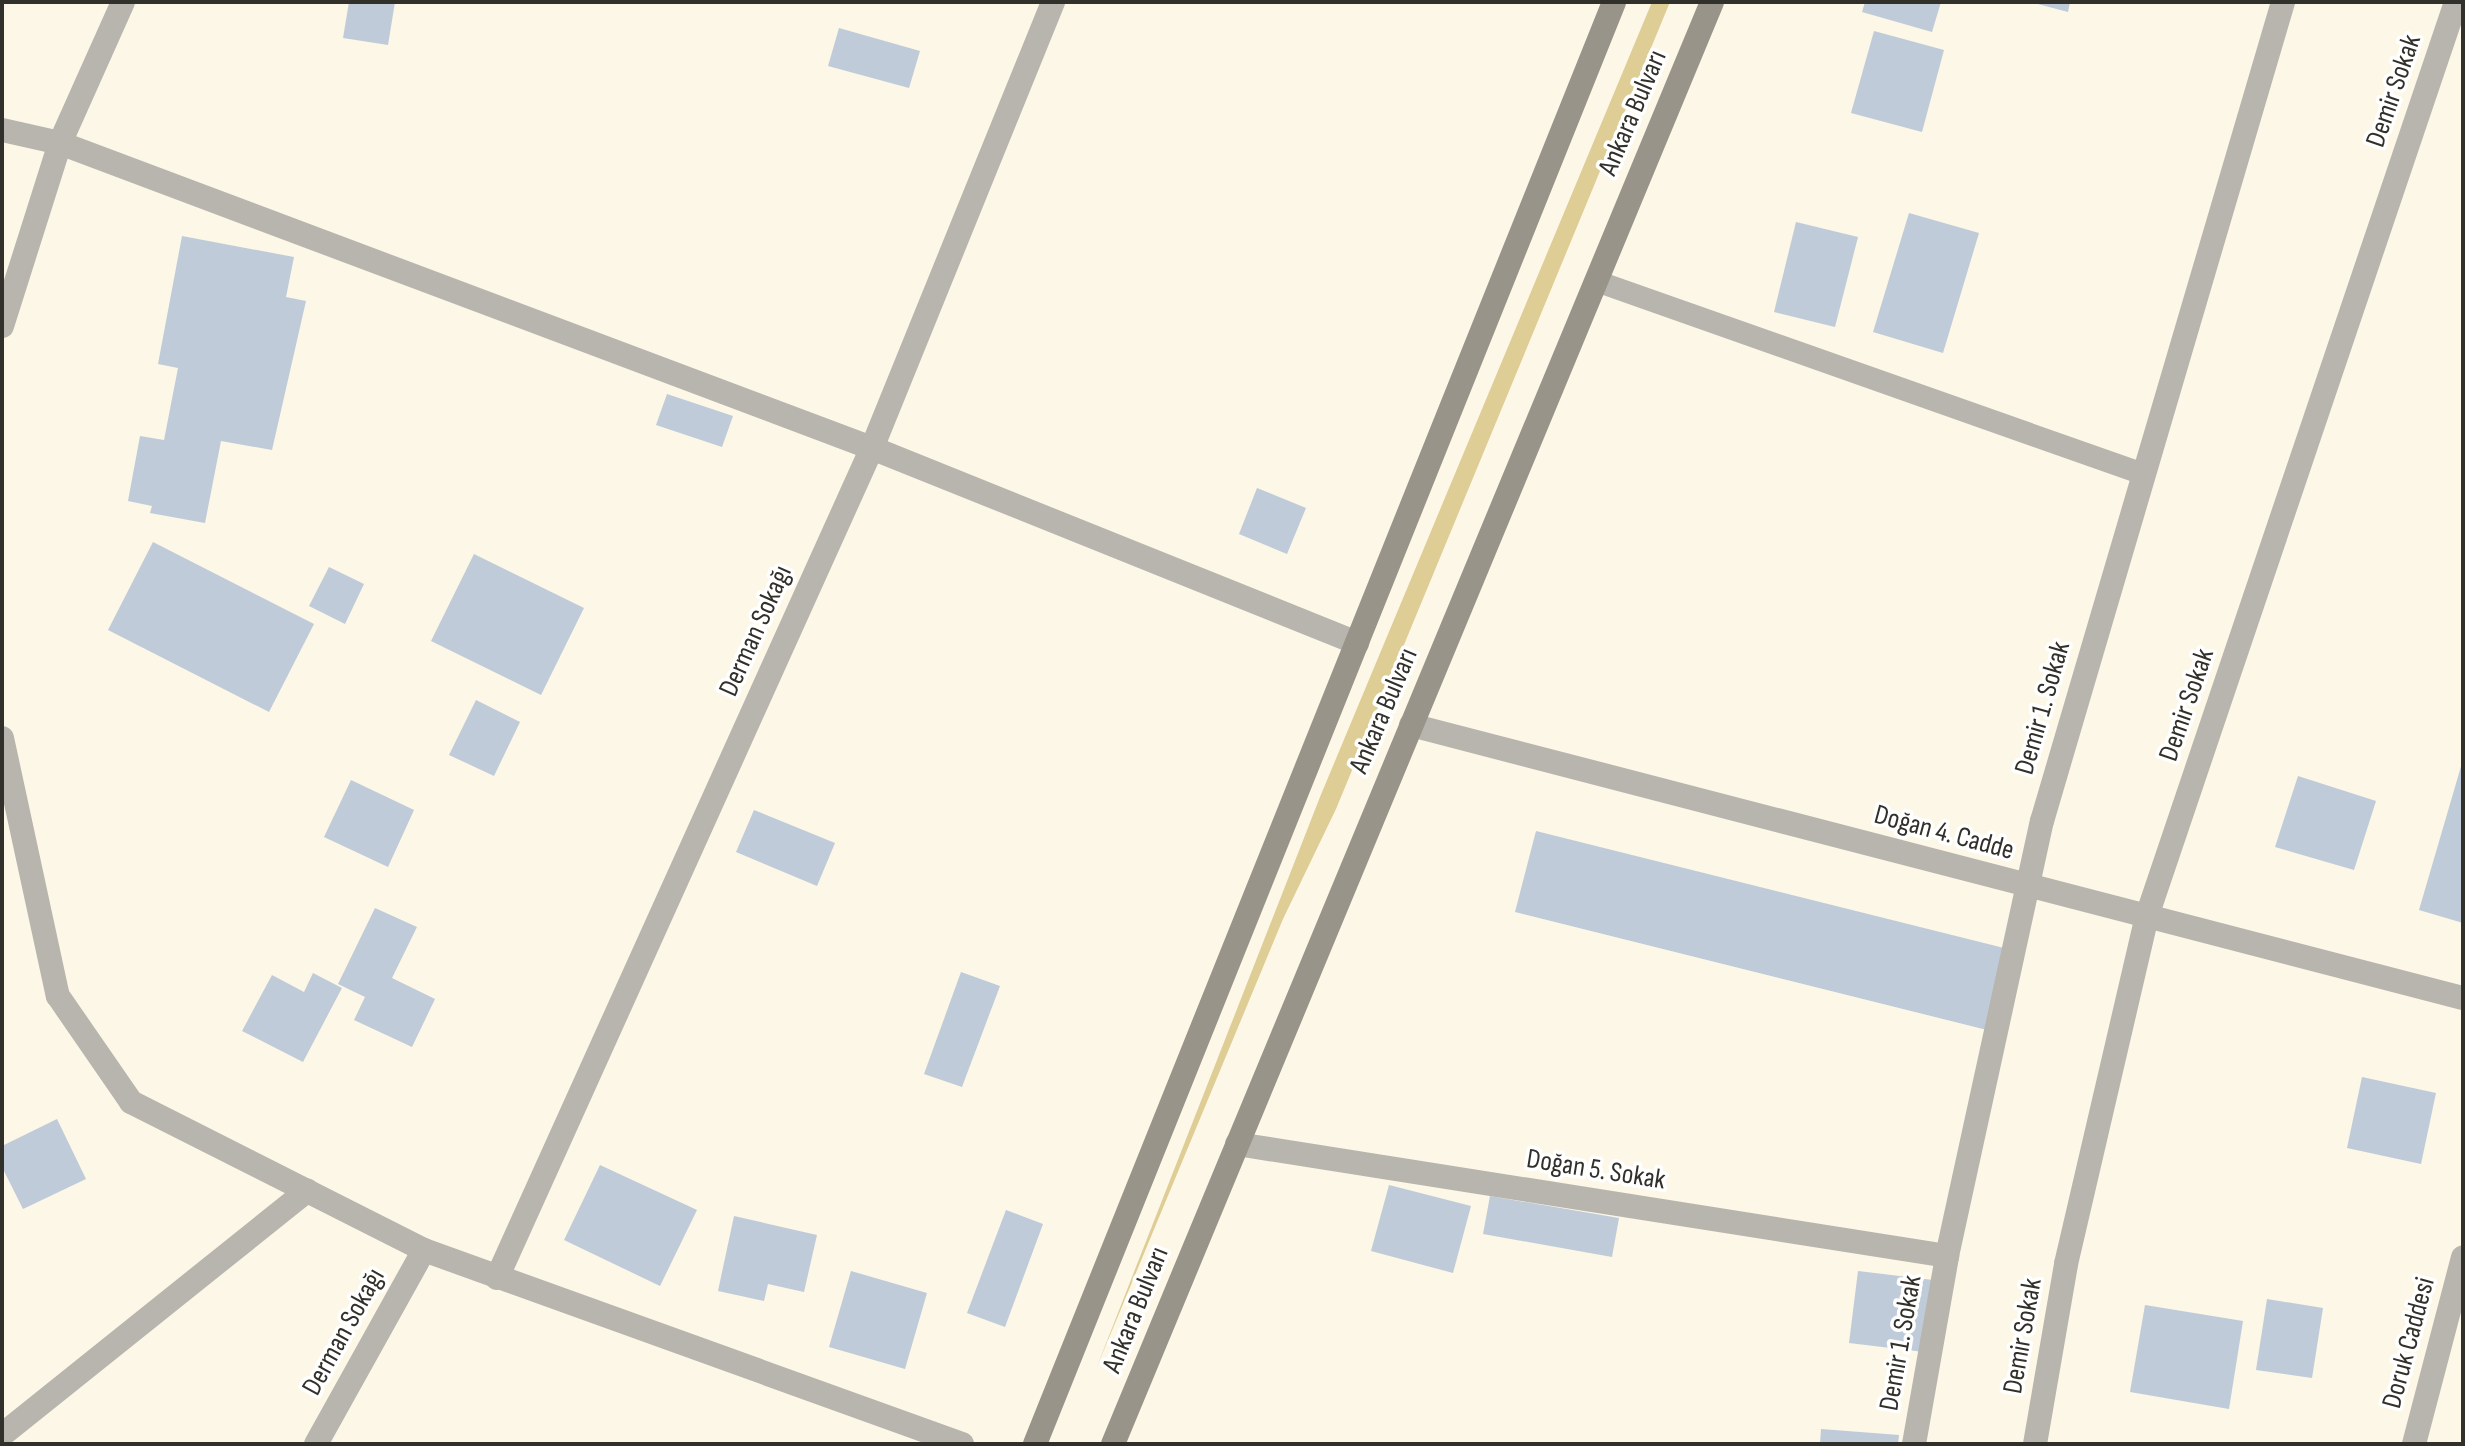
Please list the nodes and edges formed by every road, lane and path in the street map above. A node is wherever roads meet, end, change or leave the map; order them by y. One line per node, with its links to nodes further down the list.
1 (123, 2): 8 (street)
2 (1053, 2): 11 (street, Derman Sokağı)
3 (1614, 2): 13 (main road, Ankara Bulvarı)
4 (1712, 2): 9 (main road, Ankara Bulvarı)
5 (2283, 2): 12 (street, Demir 1. Sokak)
6 (2456, 2): 17 (street, Demir Sokak)
7 (2, 130): 8 (street)
8 (60, 143): 10 (street); 11 (street)
9 (1596, 281): 12 (lane); 14 (main road, Ankara Bulvarı)
10 (2, 326)
11 (872, 448): 13 (street); 24 (street, Derman Sokağı)
12 (2143, 474): 16 (street, Demir 1. Sokak)
13 (1357, 643): 28 (main road, Ankara Bulvarı)
14 (1411, 725): 16 (street, Doğan 4. Cadde); 19 (main road, Ankara Bulvarı)
15 (2, 738): 20 (street)
16 (2027, 885): 17 (street, Doğan 4. Cadde); 22 (street, Demir 1. Sokak)
17 (2147, 916): 18 (street, Doğan 4. Cadde); 31 (street, Demir Sokak)
18 (2463, 998)
19 (1237, 1144): 22 (street, Doğan 5. Sokak); 29 (main road, Ankara Bulvarı)
20 (307, 1191): 21 (street); 25 (street)
21 (424, 1250): 24 (street); 26 (street, Derman Sokağı)
22 (1947, 1256): 30 (street, Demir 1. Sokak)
23 (2463, 1257): 32 (street, Doruk Caddesi)
24 (497, 1278): 27 (street)
25 (2, 1435)
26 (316, 1444)
27 (962, 1444)
28 (1035, 1444)
29 (1113, 1444)
30 (1914, 1444)
31 (2035, 1444)
32 (2414, 1444)

